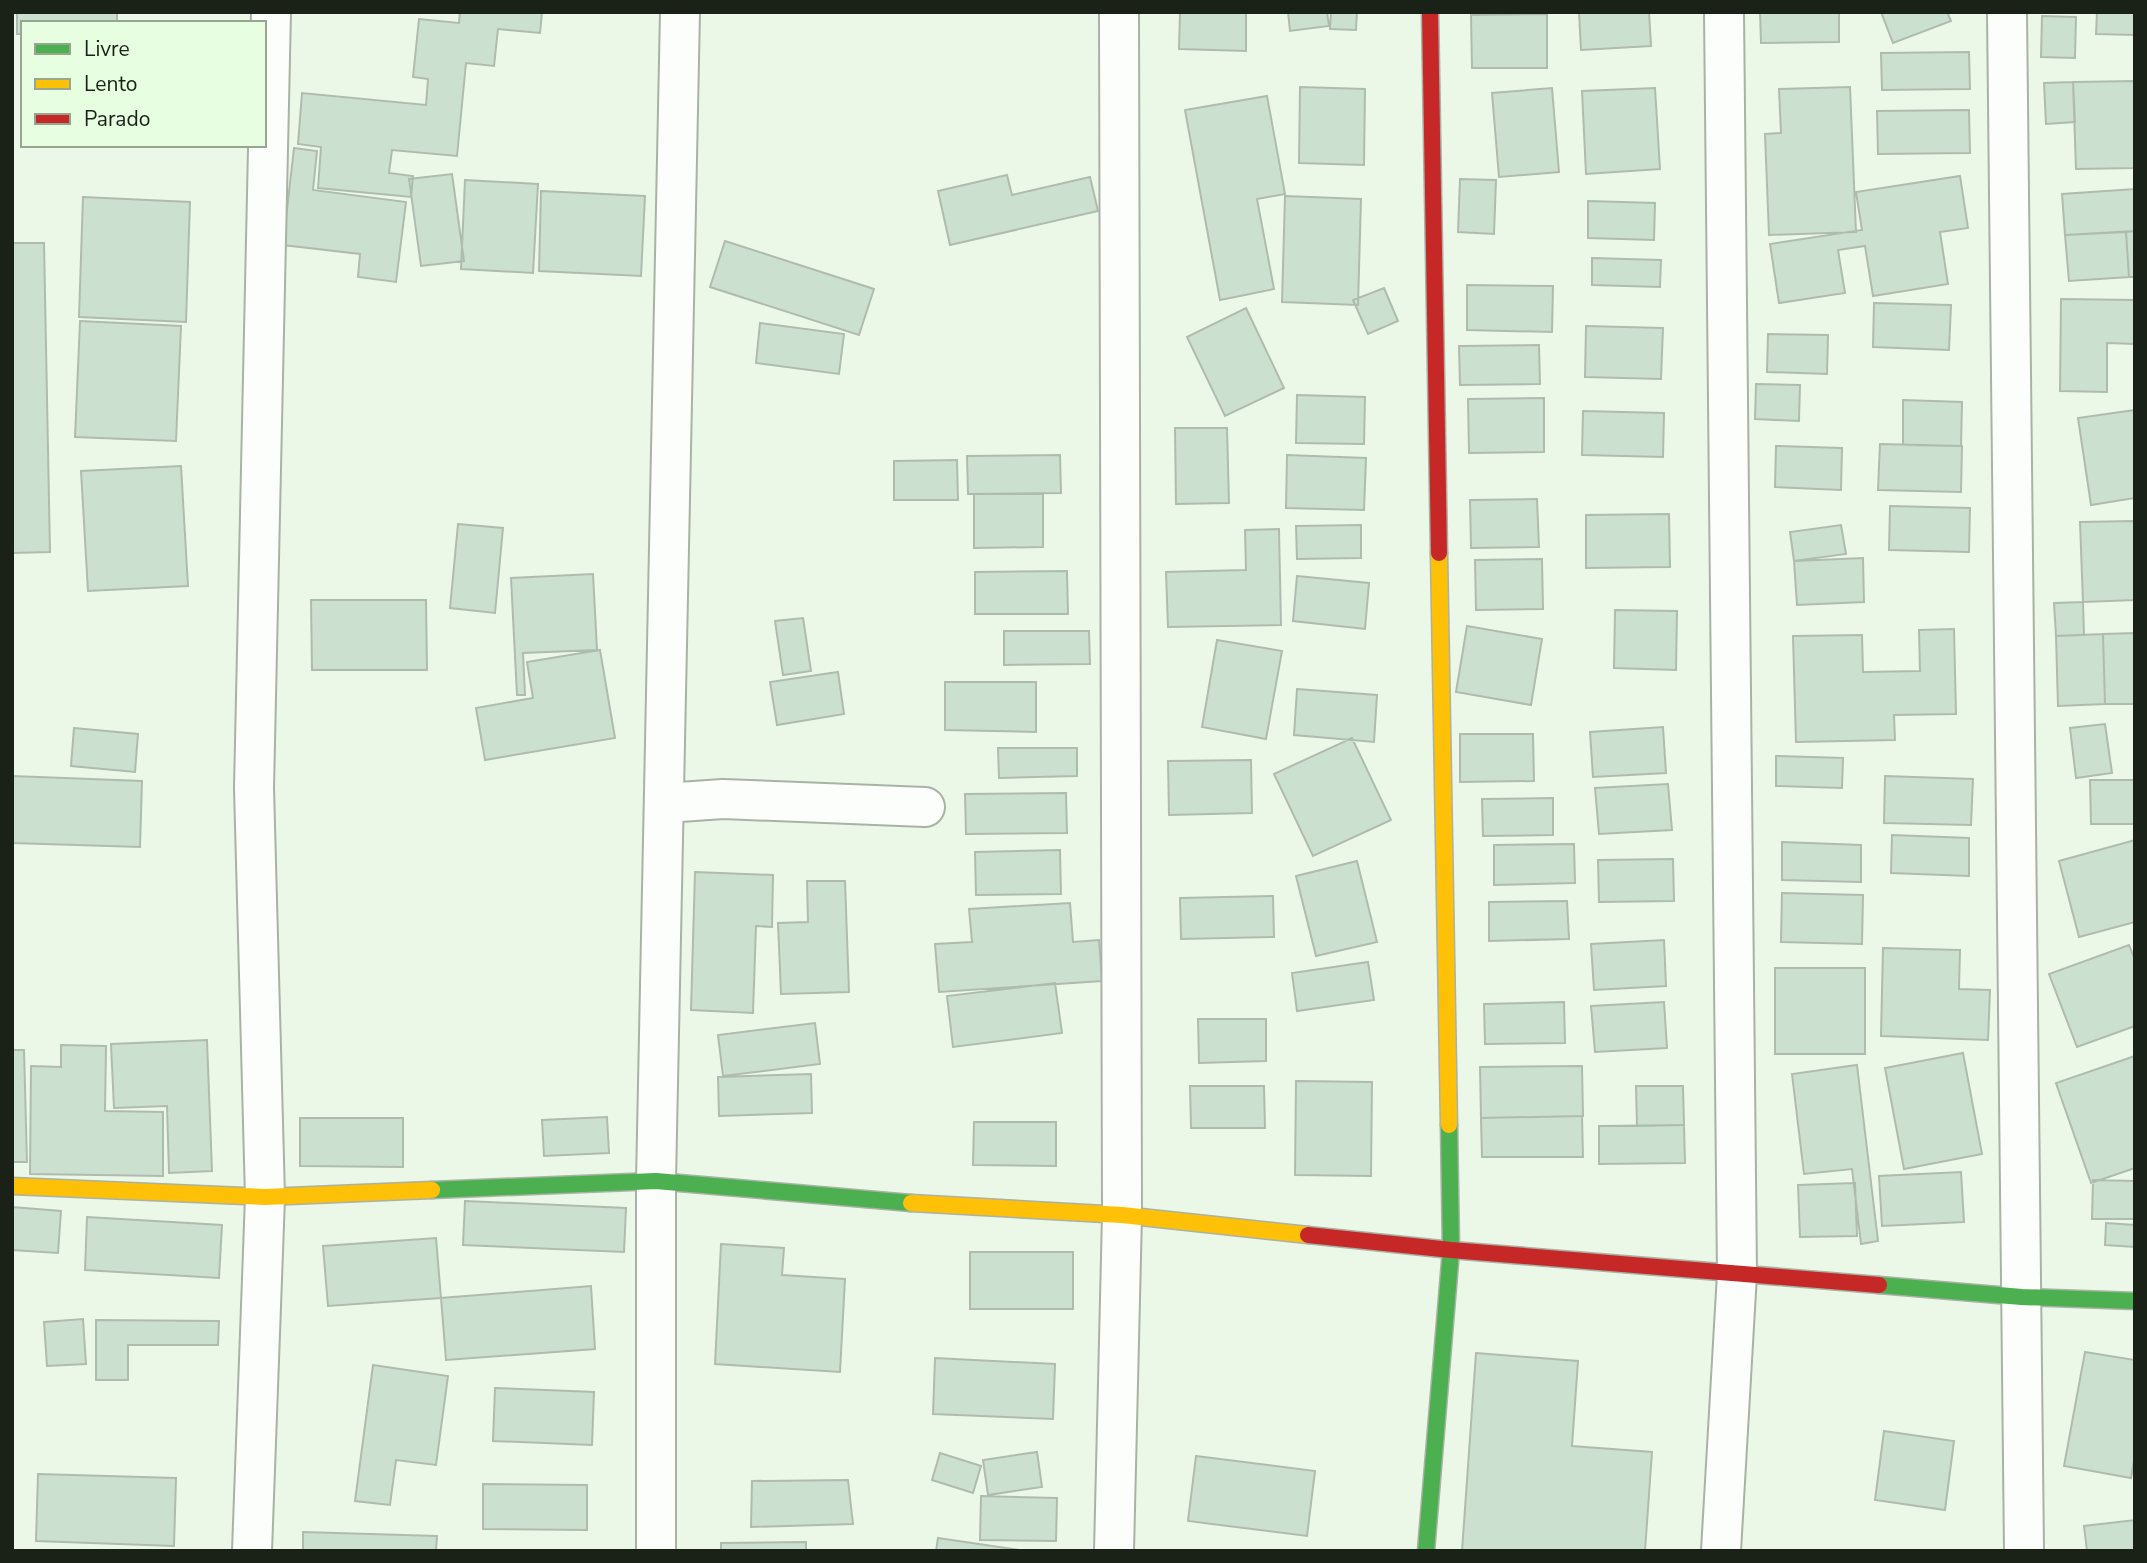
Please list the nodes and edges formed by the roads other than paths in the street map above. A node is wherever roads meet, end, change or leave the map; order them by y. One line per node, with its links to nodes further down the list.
1 (271, 12): 11 (street)
2 (680, 12): 7 (street)
3 (1119, 12): 12 (street)
4 (1430, 12): 13 (street)
5 (1724, 12): 14 (street)
6 (2007, 12): 15 (street)
7 (665, 803): 8 (street); 9 (street)
8 (925, 807)
9 (656, 1181): 11 (street); 12 (street); 18 (street)
10 (12, 1186): 11 (street)
11 (265, 1197): 17 (street)
12 (1122, 1215): 13 (street); 19 (street)
13 (1451, 1250): 14 (street); 20 (street)
14 (1737, 1274): 15 (street); 21 (street)
15 (2022, 1297): 16 (street); 22 (street)
16 (2135, 1301)
17 (252, 1551)
18 (656, 1551)
19 (1114, 1551)
20 (1426, 1551)
21 (1721, 1551)
22 (2024, 1551)

